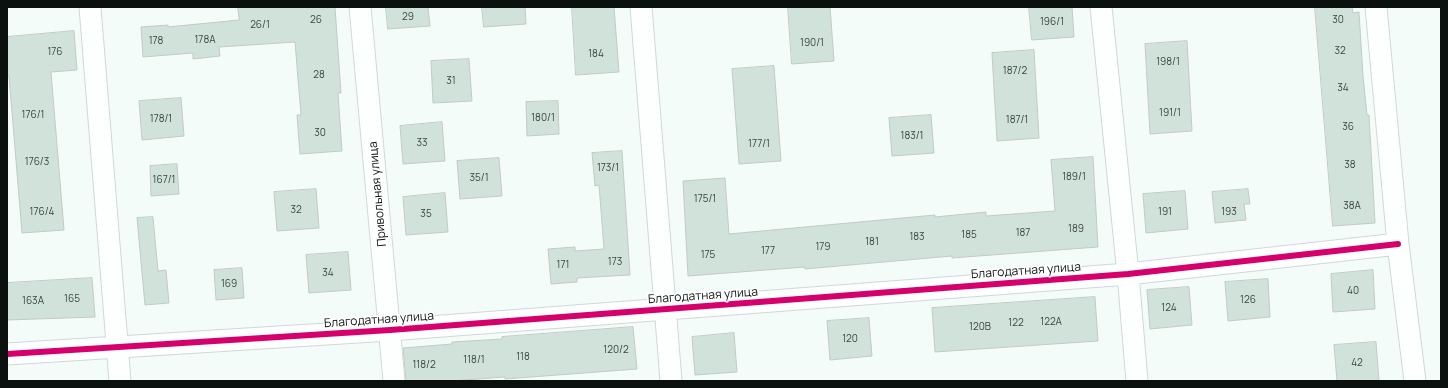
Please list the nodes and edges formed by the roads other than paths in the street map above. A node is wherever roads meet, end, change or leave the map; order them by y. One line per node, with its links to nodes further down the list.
1 (90, 7): 10 (street)
2 (360, 7): 9 (street, Привольная улица)
3 (642, 7): 8 (street)
4 (1101, 7): 7 (street)
5 (1376, 7): 6 (street)
6 (1398, 244): 7 (street, Благодатная улица); 16 (street)
7 (1128, 274): 8 (street, Благодатная улица); 15 (street)
8 (665, 310): 9 (street, Благодатная улица); 14 (street)
9 (390, 330): 10 (street, Благодатная улица); 13 (street, Привольная улица)
10 (118, 347): 11 (street, Благодатная улица); 12 (street)
11 (7, 354)
12 (120, 381)
13 (394, 381)
14 (671, 381)
15 (1137, 381)
16 (1414, 381)

